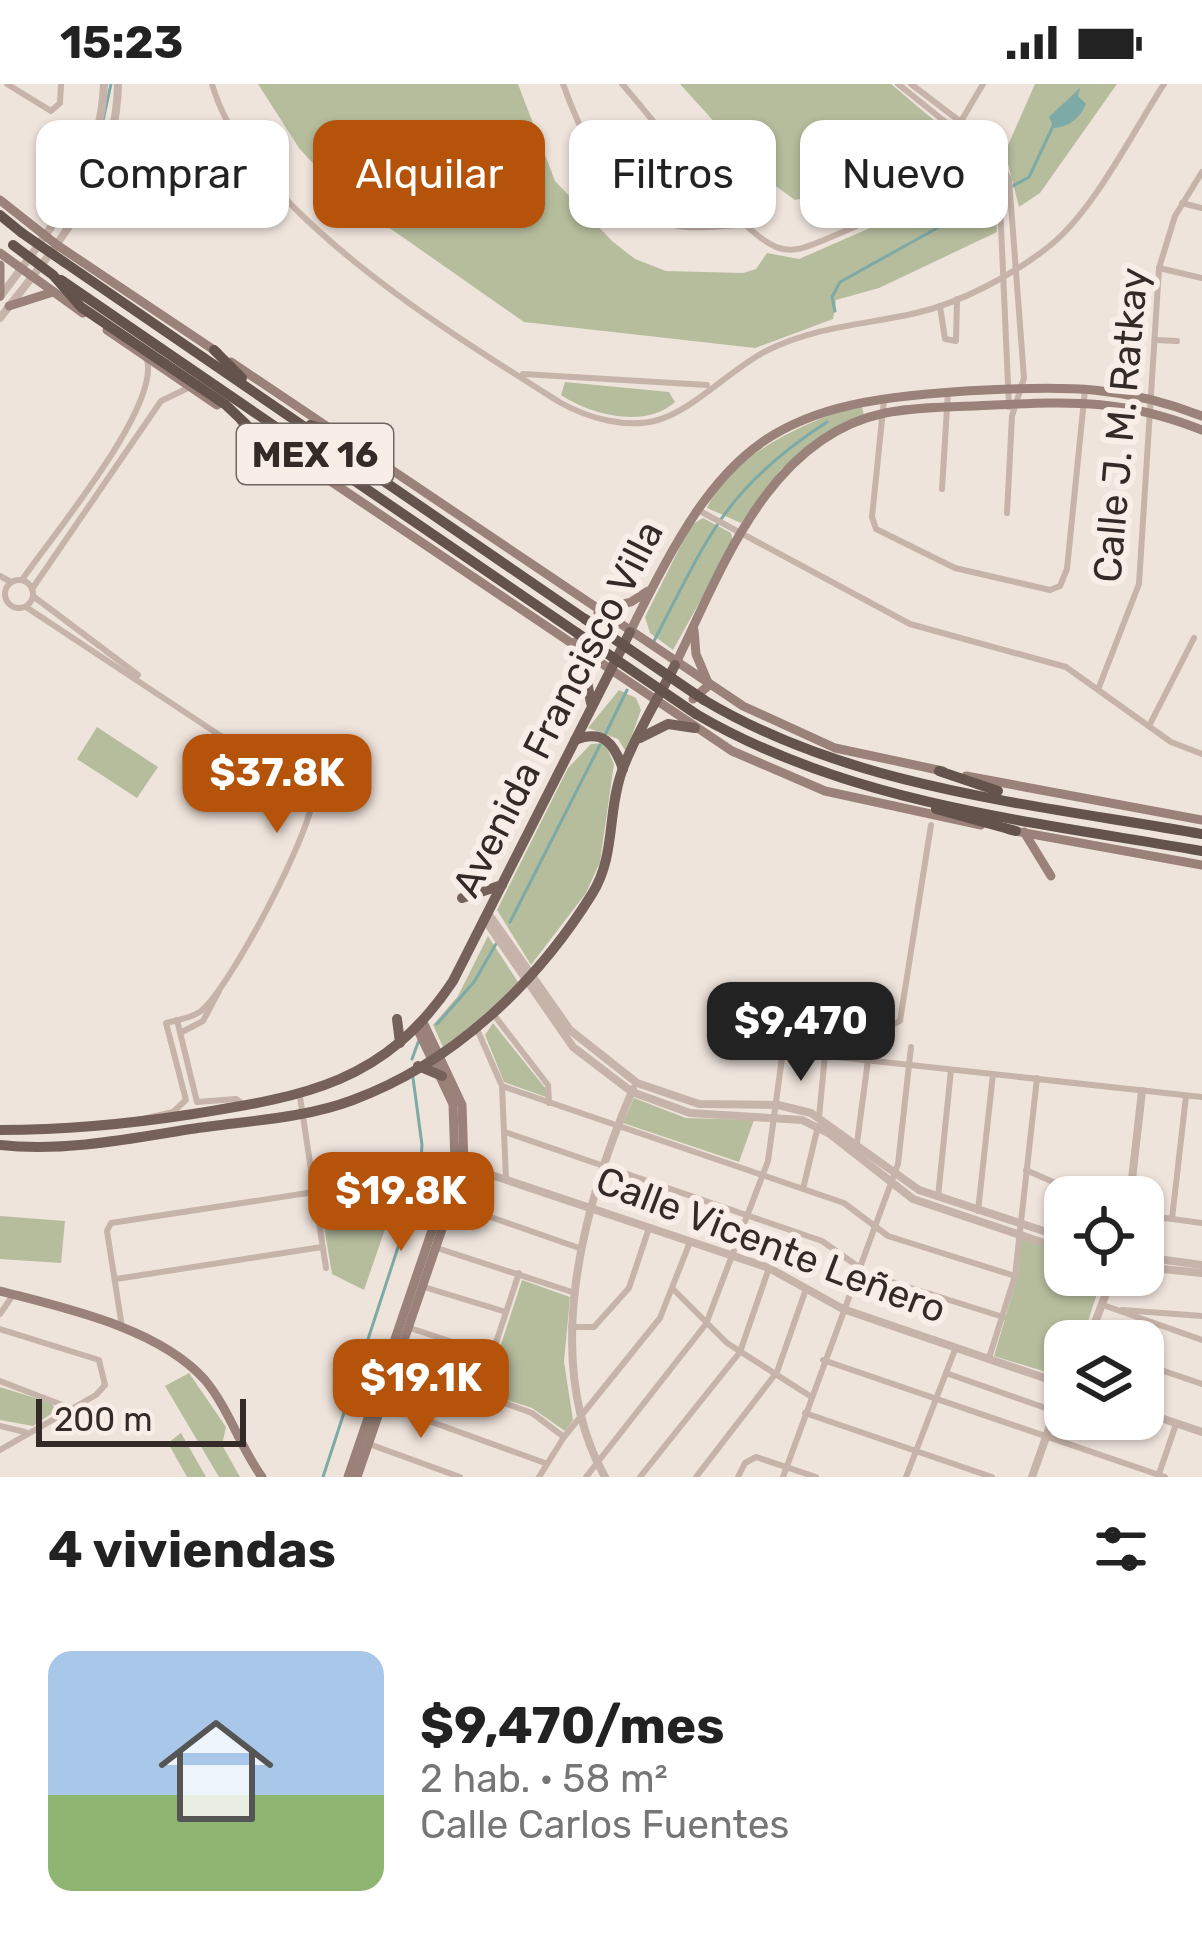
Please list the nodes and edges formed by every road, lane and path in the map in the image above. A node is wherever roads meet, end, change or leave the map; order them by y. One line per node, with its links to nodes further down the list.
1 (7, 84): 2 (street)
2 (61, 84)
3 (104, 84): 27 (street)
4 (118, 84): 28 (street)
5 (212, 84): 48 (street)
6 (563, 84): 12 (street)
7 (622, 84): 13 (street)
8 (898, 84): 14 (street)
9 (911, 84): 15 (street)
10 (982, 84): 16 (street)
11 (1164, 84): 31 (street)
12 (577, 120)
13 (653, 120)
14 (948, 120)
15 (950, 120)
16 (962, 120)
17 (1202, 172): 20 (street, Calle J. M. Ratkay)
18 (1008, 184): 31 (street)
19 (0, 200): 27 (main road)
20 (1182, 203): 21 (street); 32 (street, Calle J. M. Ratkay)
21 (1202, 208)
22 (0, 215): 59 (highway, MEX 16, bridge)
23 (748, 228): 24 (street)
24 (849, 228)
25 (1003, 228): 34 (street)
26 (0, 235): 35 (highway, MEX 16, bridge)
27 (44, 236): 28 (main road); 33 (street)
28 (57, 245): 36 (street); 46 (main road)
29 (0, 254): 33 (main road)
30 (0, 265): 39 (main road)
31 (1016, 268): 34 (street); 54 (street)
32 (1159, 268): 37 (street); 44 (street, Calle J. M. Ratkay)
33 (20, 269): 36 (main road); 39 (street)
34 (1006, 274): 40 (street); 55 (street)
35 (53, 275): 69 (highway, bridge); 72 (highway, MEX 16)
36 (32, 277): 38 (main road); 41 (street)
37 (1202, 278)
38 (53, 292): 41 (main road); 47 (main road); 72 (highway)
39 (0, 296)
40 (957, 298): 42 (street); 42 (street)
41 (9, 306): 43 (street)
42 (940, 306): 50 (street)
43 (0, 318)
44 (1155, 340): 45 (street); 60 (street, Calle J. M. Ratkay)
45 (1177, 341)
46 (214, 350): 59 (highway); 71 (main road)
47 (147, 359): 51 (main road); 78 (street)
48 (519, 374): 49 (street); 57 (street)
49 (552, 375): 52 (street); 57 (street)
50 (711, 385): 52 (street); 64 (street)
51 (190, 387): 69 (main road); 83 (street)
52 (676, 387): 64 (street)
53 (1085, 387): 54 (main road, Avenida Francisco Villa); 60 (main road, Avenida Francisco Villa); 61 (street)
54 (1021, 388): 55 (main road, Avenida Francisco Villa); 63 (street)
55 (1007, 389): 56 (main road, Avenida Francisco Villa); 63 (street)
56 (948, 392): 58 (main road, Avenida Francisco Villa); 62 (street)
57 (545, 393): 64 (street)
58 (884, 396): 66 (street); 74 (main road, Avenida Francisco Villa)
59 (261, 398): 68 (highway, MEX 16)
60 (1153, 398): 65 (street, Calle J. M. Ratkay); 67 (main road, Avenida Francisco Villa)
61 (1083, 400): 63 (main road); 65 (main road); 66 (street)
62 (948, 408): 63 (main road); 66 (main road); 73 (street)
63 (1012, 408): 75 (street)
64 (677, 411)
65 (1152, 411): 70 (main road); 95 (street, Calle J. M. Ratkay)
66 (883, 413): 76 (main road)
67 (1202, 416)
68 (297, 421): 71 (highway); 106 (highway, MEX 16, bridge)
69 (246, 424): 86 (main road)
70 (1202, 430)
71 (342, 434): 80 (main road)
72 (313, 453): 98 (highway, MEX 16, bridge)
73 (942, 489)
74 (695, 508): 76 (street); 81 (main road, Avenida Francisco Villa)
75 (1007, 513)
76 (742, 532): 87 (main road); 95 (street)
77 (0, 576): 79 (street)
78 (22, 580): 79 (street); 83 (street)
79 (11, 582): 82 (street)
80 (565, 586): 85 (main road); 86 (main road)
81 (652, 587): 85 (main road); 88 (main road, Avenida Francisco Villa)
82 (2, 590): 84 (street)
83 (33, 592): 84 (street); 94 (street)
84 (26, 607): 94 (street)
85 (598, 610): 88 (main road)
86 (534, 620): 90 (main road)
87 (694, 625): 91 (main road); 93 (main road)
88 (630, 632): 91 (main road); 92 (main road, Avenida Francisco Villa)
89 (1194, 638): 99 (street)
90 (582, 654): 92 (main road); 97 (main road)
91 (676, 664): 93 (main road); 96 (main road)
92 (610, 672): 96 (main road); 97 (main road, Avenida Francisco Villa)
93 (709, 685): 98 (main road); 104 (main road)
94 (150, 686): 118 (street)
95 (1100, 687): 99 (street)
96 (656, 703): 98 (main road); 101 (main road)
97 (590, 710): 100 (main road, Avenida Francisco Villa)
98 (692, 721): 101 (main road); 105 (highway, MEX 16); 109 (main road)
99 (1149, 726): 102 (street)
100 (575, 740): 103 (main road); 114 (main road, Avenida Francisco Villa)
101 (638, 740): 103 (main road)
102 (1202, 754)
103 (622, 769): 117 (main road)
104 (939, 770): 106 (highway); 107 (main road)
105 (911, 799): 109 (highway); 111 (highway, MEX 16)
106 (1036, 804): 110 (highway, MEX 16)
107 (1202, 820)
108 (930, 830): 120 (street)
109 (1020, 832): 112 (main road); 113 (main road)
110 (1202, 834)
111 (1202, 851)
112 (1202, 865)
113 (1051, 876)
114 (502, 886): 115 (main road); 116 (main road, Avenida Francisco Villa)
115 (462, 898)
116 (486, 917): 117 (street); 123 (main road, Avenida Francisco Villa)
117 (528, 978): 119 (main road); 142 (street)
118 (220, 987): 122 (street); 125 (street)
119 (494, 1015): 124 (main road); 147 (street)
120 (784, 1018)
121 (397, 1019): 127 (main road)
122 (177, 1020): 125 (street); 126 (street)
123 (420, 1025): 127 (main road, Avenida Francisco Villa); 131 (main road)
124 (477, 1029): 131 (main road); 141 (street)
125 (181, 1033): 126 (street); 134 (street)
126 (171, 1039): 134 (street); 152 (street)
127 (400, 1043): 145 (main road, Avenida Francisco Villa)
128 (911, 1047): 135 (street)
129 (764, 1048): 130 (street)
130 (783, 1050): 132 (street); 149 (street)
131 (437, 1055): 136 (main road); 139 (main road); 158 (main road)
132 (825, 1055): 133 (street); 151 (street)
133 (868, 1060): 135 (street); 156 (street)
134 (188, 1063): 148 (street)
135 (910, 1065): 137 (street); 161 (street)
136 (418, 1066): 139 (main road); 150 (main road)
137 (951, 1070): 138 (street); 169 (street)
138 (993, 1074): 140 (street); 172 (street)
139 (442, 1076): 158 (main road)
140 (1037, 1078): 143 (street); 160 (street)
141 (502, 1086): 147 (street); 155 (street)
142 (634, 1087): 149 (street); 153 (street)
143 (1142, 1091): 144 (street); 163 (street)
144 (1186, 1096): 146 (street); 175 (street)
145 (300, 1097): 148 (main road, Avenida Francisco Villa); 150 (street)
146 (1202, 1097)
147 (549, 1103): 153 (street)
148 (246, 1106): 152 (main road, Avenida Francisco Villa)
149 (777, 1110): 151 (street); 162 (street)
150 (303, 1111): 157 (main road); 168 (street)
151 (818, 1121): 156 (street); 166 (street); 167 (street)
152 (136, 1122): 154 (main road, Avenida Francisco Villa)
153 (619, 1126): 159 (street); 162 (street)
154 (0, 1130)
155 (508, 1133): 159 (street); 165 (street)
156 (856, 1143): 161 (street)
157 (0, 1144)
158 (459, 1164): 165 (street, Calle Vicente Leñero); 170 (main road); 254 (main road)
159 (608, 1164): 171 (street); 173 (street)
160 (1026, 1170): 164 (street); 179 (street)
161 (894, 1174): 166 (street); 169 (street)
162 (763, 1175): 167 (street); 173 (street)
163 (1132, 1176)
164 (1044, 1178)
165 (506, 1179): 171 (street, Calle Vicente Leñero)
166 (890, 1184): 177 (street); 179 (street)
167 (803, 1189): 177 (street)
168 (314, 1192): 183 (street); 195 (street)
169 (938, 1198): 172 (street)
170 (452, 1204): 184 (main road); 185 (street)
171 (595, 1208): 178 (street, Calle Vicente Leñero); 185 (street)
172 (978, 1211): 179 (street)
173 (748, 1214): 186 (street); 188 (street)
174 (1164, 1219): 175 (street)
175 (1172, 1220): 176 (street)
176 (1202, 1223)
177 (874, 1225): 188 (street); 194 (street)
178 (649, 1228): 182 (street, Calle Vicente Leñero); 213 (street)
179 (1020, 1229): 180 (street); 181 (street); 194 (street)
180 (1044, 1234)
181 (1044, 1240)
182 (690, 1242): 186 (street, Calle Vicente Leñero); 198 (street)
183 (322, 1247): 189 (street); 195 (street)
184 (436, 1248): 193 (street); 197 (main road)
185 (585, 1250): 200 (street)
186 (732, 1256): 190 (street, Calle Vicente Leñero); 211 (street)
187 (1164, 1261): 192 (street)
188 (858, 1267): 204 (street); 209 (street)
189 (326, 1268)
190 (769, 1268): 196 (street, Calle Vicente Leñero); 218 (street)
191 (1164, 1268): 192 (street)
192 (1202, 1269)
193 (519, 1273): 200 (street); 206 (street)
194 (1015, 1276): 209 (street)
195 (116, 1279): 215 (street)
196 (807, 1285): 204 (street, Calle Vicente Leñero); 224 (street)
197 (424, 1288): 206 (street); 212 (main road)
198 (673, 1289): 211 (street); 237 (street)
199 (0, 1292): 201 (main road)
200 (575, 1293): 213 (street)
201 (13, 1295): 207 (street); 215 (main road)
202 (1106, 1296): 203 (street)
203 (1103, 1305): 205 (street); 210 (street)
204 (843, 1310): 217 (street, Calle Vicente Leñero); 221 (street)
205 (1119, 1311): 208 (street); 216 (street)
206 (506, 1312): 219 (street)
207 (0, 1314)
208 (1202, 1316)
209 (1003, 1318): 220 (street)
210 (1097, 1320)
211 (706, 1324): 218 (street); 250 (street)
212 (409, 1327): 219 (street); 222 (main road)
213 (571, 1327): 237 (street)
214 (0, 1329): 233 (street)
215 (123, 1331): 253 (main road)
216 (1202, 1340)
217 (956, 1347): 220 (street, Calle Vicente Leñero); 225 (street)
218 (740, 1352): 224 (street); 260 (street)
219 (492, 1355): 229 (street)
220 (989, 1358): 226 (street, Calle Vicente Leñero)
221 (823, 1360): 230 (street); 231 (street)
222 (396, 1364): 229 (street); 232 (main road)
223 (1164, 1371): 228 (street)
224 (777, 1372): 230 (street); 261 (street)
225 (946, 1373): 231 (street); 234 (street)
226 (1044, 1377)
227 (0, 1381): 233 (street)
228 (1202, 1384)
229 (479, 1394): 242 (street)
230 (810, 1396): 235 (street)
231 (936, 1400): 243 (street); 248 (street)
232 (382, 1405): 246 (main road); 249 (street)
233 (72, 1408): 241 (street)
234 (1044, 1408)
235 (805, 1413): 248 (street); 251 (street)
236 (1164, 1419): 238 (street)
237 (578, 1420): 242 (street); 250 (street)
238 (1177, 1424): 240 (street); 252 (street)
239 (0, 1426): 241 (street)
240 (1202, 1432)
241 (29, 1433): 247 (street)
242 (564, 1437): 249 (street)
243 (1044, 1438)
244 (1044, 1440): 267 (street)
245 (1051, 1440): 252 (street)
246 (368, 1444): 255 (main road); 256 (street)
247 (0, 1450)
248 (916, 1451): 265 (street); 266 (street)
249 (545, 1463): 257 (street)
250 (597, 1463): 258 (street); 259 (street)
251 (786, 1468): 262 (street); 263 (street); 264 (street)
252 (1161, 1476)
253 (262, 1477)
254 (347, 1477)
255 (357, 1477)
256 (460, 1477)
257 (539, 1477)
258 (586, 1477)
259 (605, 1477)
260 (640, 1477)
261 (696, 1477)
262 (738, 1477)
263 (783, 1477)
264 (816, 1477)
265 (906, 1477)
266 (992, 1477)
267 (1032, 1477)

